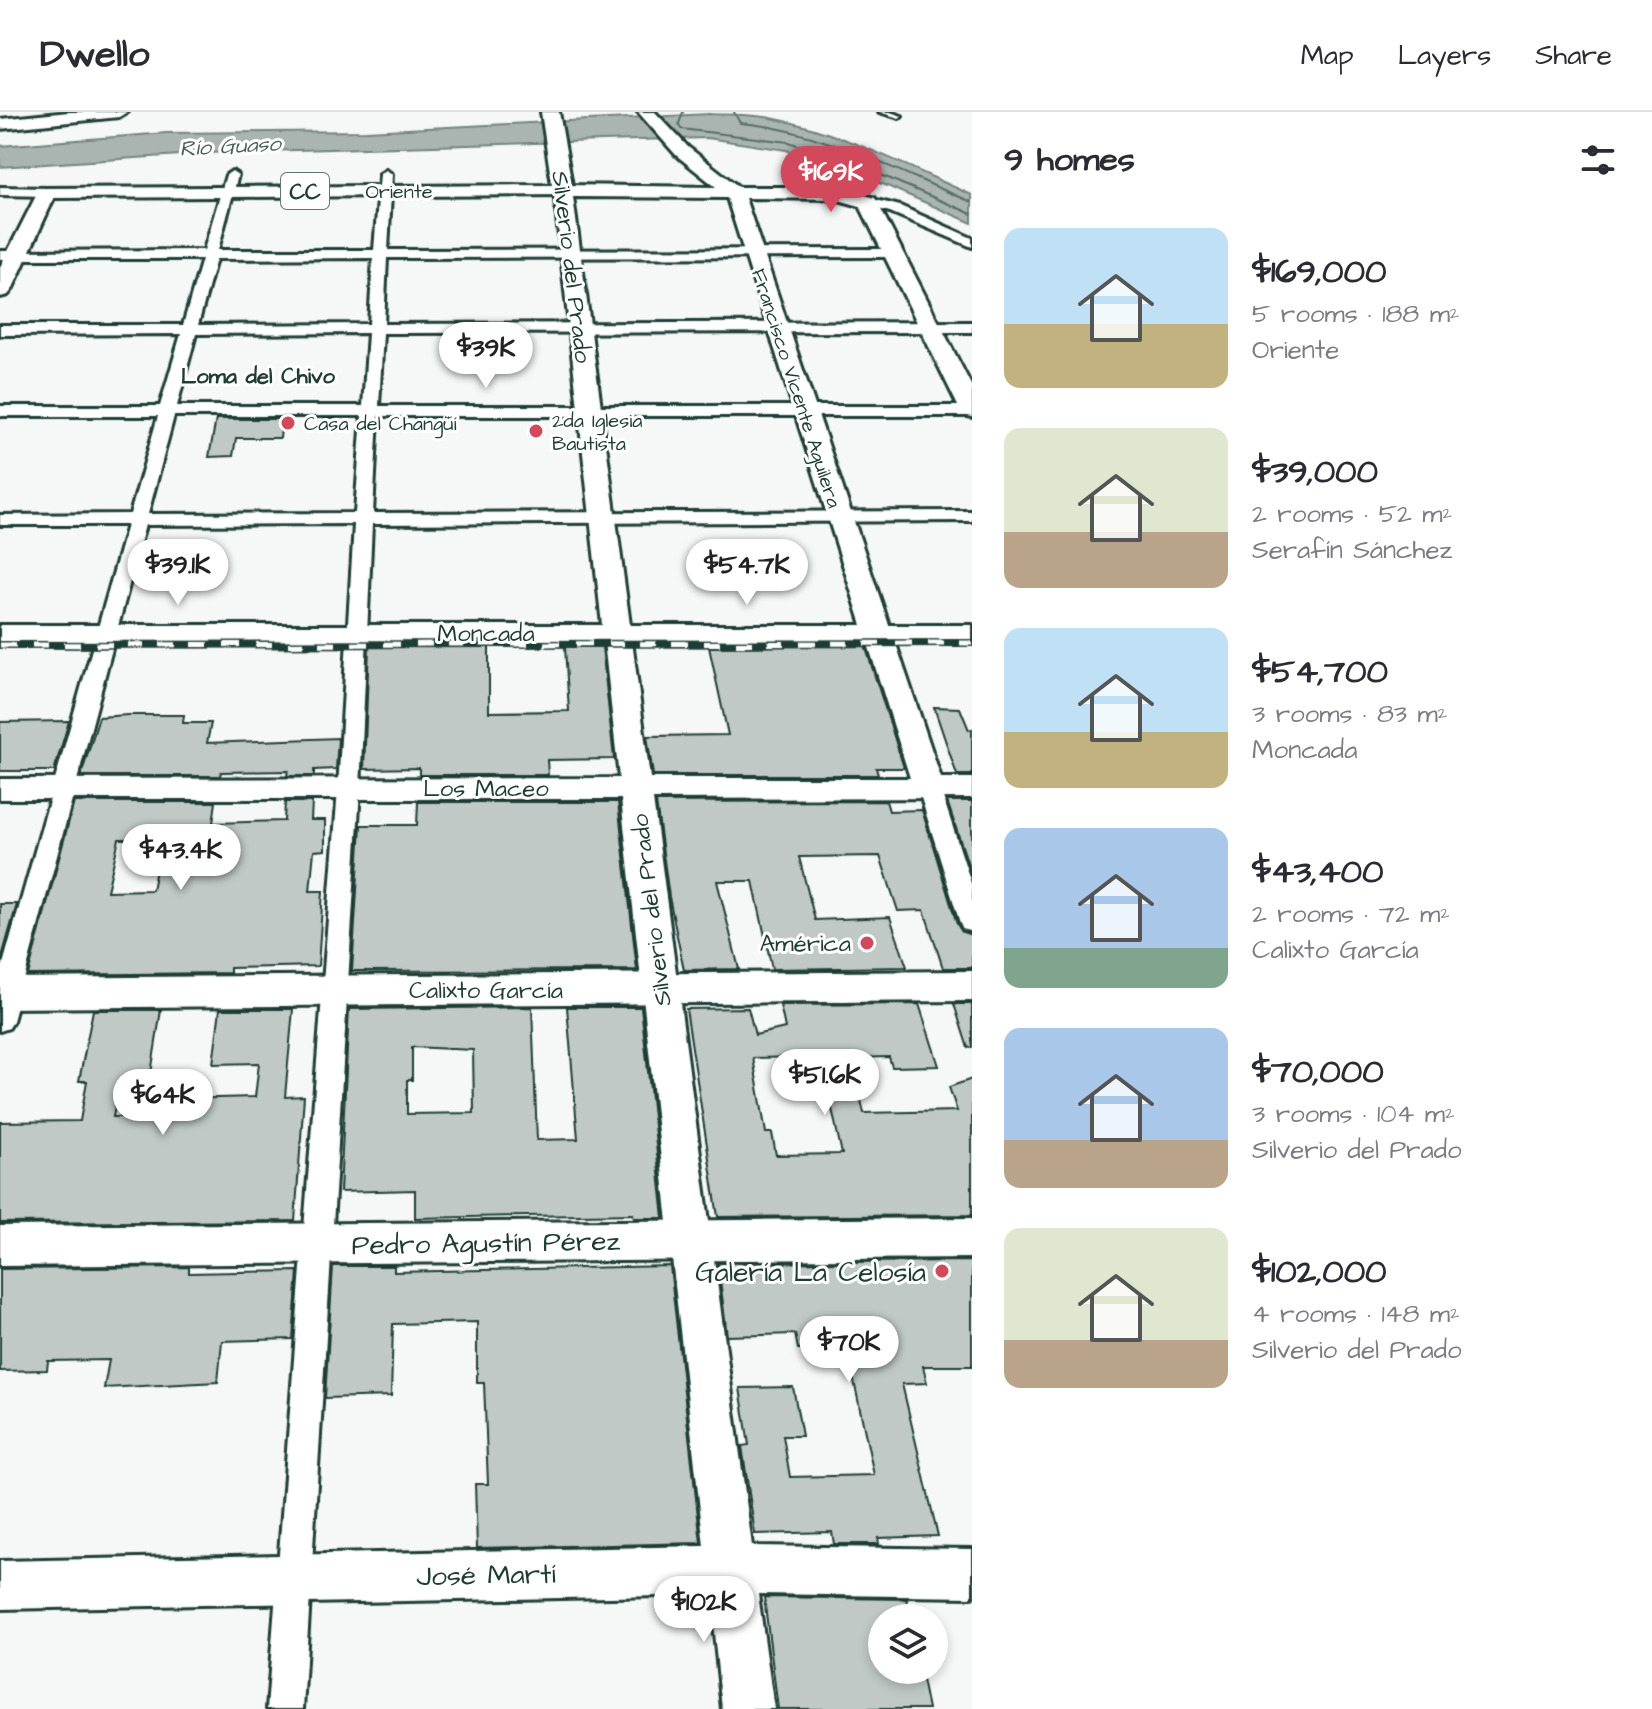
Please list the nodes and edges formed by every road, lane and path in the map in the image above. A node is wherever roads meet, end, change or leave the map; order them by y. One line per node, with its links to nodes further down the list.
1 (119, 112): 5 (main road)
2 (550, 112): 12 (main road, Silverio del Prado)
3 (646, 112): 8 (main road)
4 (882, 112): 6 (lane)
5 (94, 113): 7 (main road)
6 (899, 116)
7 (5, 120)
8 (705, 167): 14 (main road); 15 (main road, Oriente)
9 (386, 182): 10 (main road, Oriente / CC); 12 (main road, Oriente / CC); 21 (street)
10 (231, 183): 13 (main road, Oriente / CC); 20 (street)
11 (0, 191): 13 (street, Oriente)
12 (563, 191): 14 (main road, Oriente); 22 (main road, Silverio del Prado)
13 (47, 192): 23 (main road)
14 (734, 192): 15 (main road, Oriente); 18 (main road, Francisco Vicente Aguilera)
15 (799, 192): 16 (main road, Oriente)
16 (868, 202): 17 (street, Oriente); 19 (main road)
17 (972, 243)
18 (753, 253): 19 (street); 22 (street); 27 (main road, Francisco Vicente Aguilera)
19 (894, 253): 28 (main road)
20 (210, 254): 21 (street); 23 (street); 29 (street)
21 (383, 254): 22 (street); 30 (street)
22 (570, 254): 26 (main road, Silverio del Prado)
23 (9, 255): 24 (main road)
24 (0, 290)
25 (972, 327): 28 (street)
26 (579, 328): 27 (street); 30 (street); 32 (main road, Silverio del Prado)
27 (777, 328): 28 (street); 36 (main road, Francisco Vicente Aguilera)
28 (931, 328): 37 (main road)
29 (188, 329): 30 (street); 31 (street); 34 (street)
30 (377, 329): 35 (street)
31 (0, 330)
32 (591, 410): 35 (street); 36 (street); 40 (main road, Silverio del Prado)
33 (0, 411): 34 (street)
34 (166, 411): 35 (street); 42 (street)
35 (371, 411): 41 (street)
36 (805, 411): 37 (street); 38 (main road, Francisco Vicente Aguilera)
37 (972, 411)
38 (839, 516): 39 (street); 40 (street); 48 (main road, Francisco Vicente Aguilera)
39 (972, 516)
40 (603, 517): 41 (street); 47 (main road, Silverio del Prado)
41 (365, 518): 42 (street); 44 (street)
42 (138, 519): 43 (street); 46 (street)
43 (0, 520)
44 (356, 632): 46 (main road, Moncada); 47 (main road, Moncada); 55 (street)
45 (0, 633): 46 (main road, Moncada)
46 (104, 633): 54 (street)
47 (616, 633): 48 (main road, Moncada); 50 (main road, Silverio del Prado)
48 (878, 633): 49 (main road, Moncada); 51 (main road, Francisco Vicente Aguilera)
49 (972, 633)
50 (637, 788): 51 (main road, Los Maceo); 55 (main road, Los Maceo); 58 (main road, Silverio del Prado)
51 (929, 788): 52 (main road, Los Maceo); 56 (street)
52 (972, 788)
53 (0, 789): 54 (main road, Los Maceo)
54 (64, 789): 55 (main road, Los Maceo); 60 (street)
55 (349, 789): 59 (street)
56 (972, 923)
57 (972, 986): 58 (main road, Calixto García)
58 (660, 988): 59 (main road, Calixto García); 62 (main road, Silverio del Prado)
59 (336, 990): 60 (main road, Calixto García); 63 (street)
60 (3, 1002)
61 (972, 1238): 62 (main road, Pedro Agustín Pérez)
62 (692, 1240): 63 (main road, Pedro Agustín Pérez); 65 (main road, Silverio del Prado)
63 (317, 1243): 64 (main road, Pedro Agustín Pérez); 67 (street)
64 (0, 1246)
65 (732, 1570): 66 (main road, José Martí); 67 (main road, José Martí); 70 (main road, Silverio del Prado)
66 (972, 1573)
67 (294, 1578): 68 (main road, José Martí); 69 (street)
68 (0, 1585)
69 (285, 1709)
70 (748, 1709)

